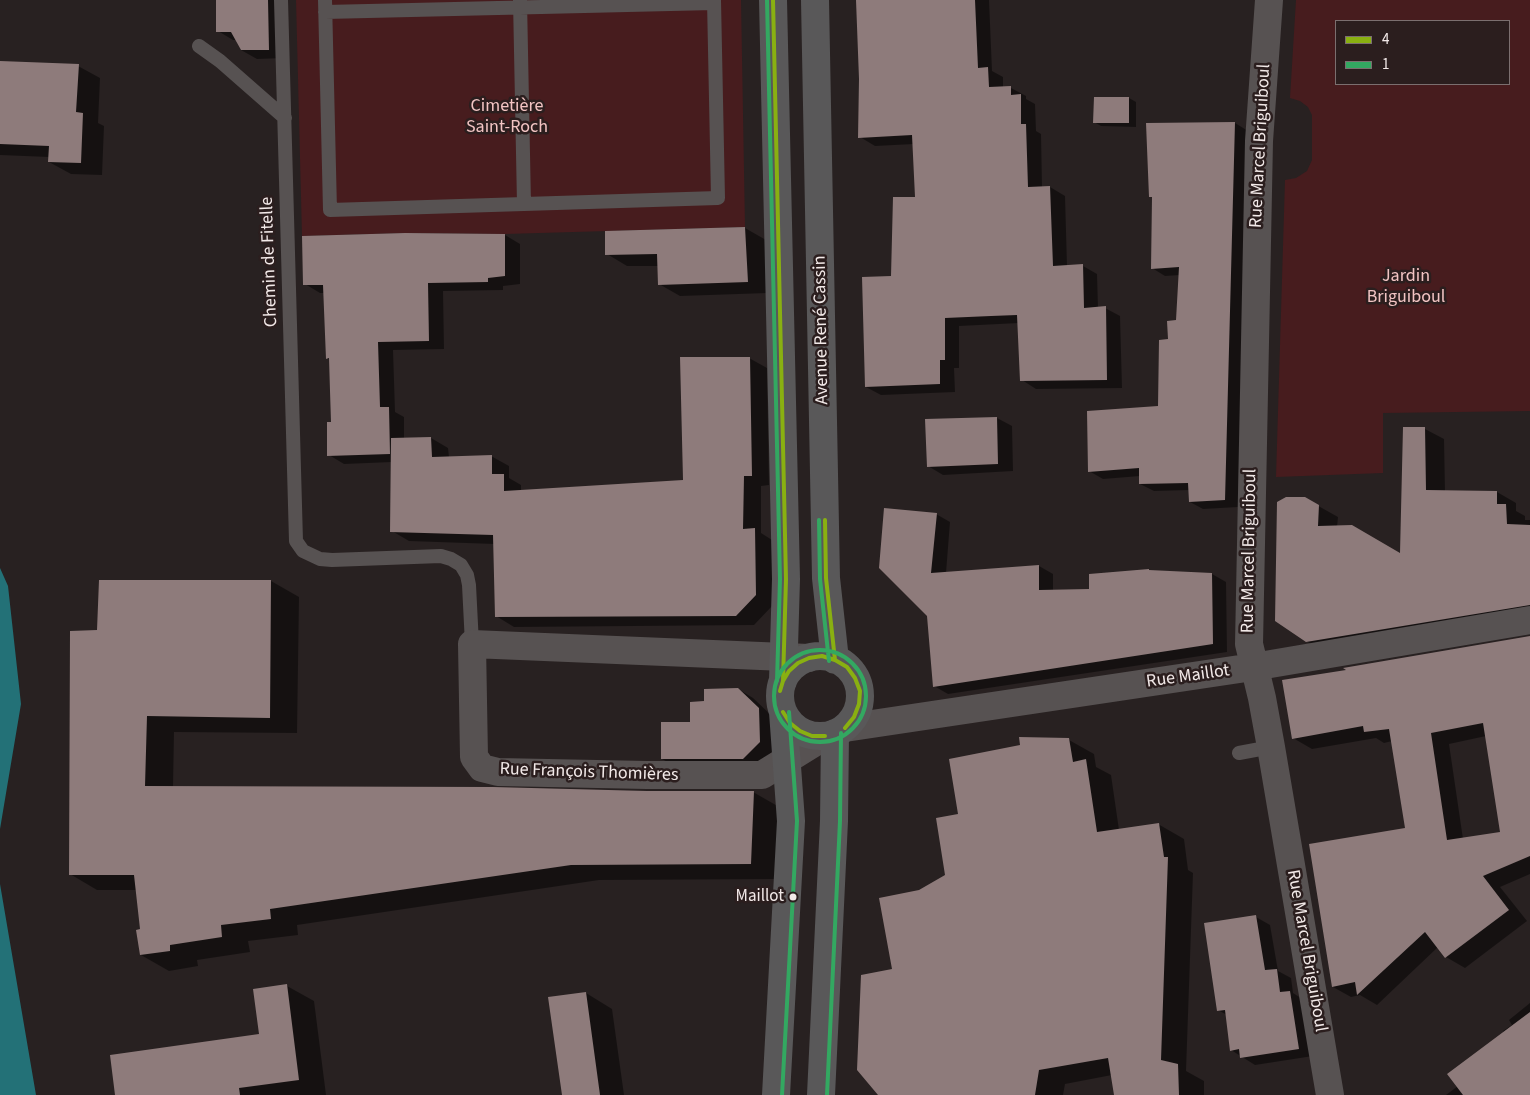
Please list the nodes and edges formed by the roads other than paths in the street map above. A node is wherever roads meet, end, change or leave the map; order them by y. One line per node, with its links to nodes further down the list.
1 (281, 0): 9 (lane, Chemin de Fitelle)
2 (773, 0): 14 (main road)
3 (815, 0): 14 (main road, Avenue René Cassin)
4 (1269, 0): 15 (street, Rue Marcel Briguiboul)
5 (714, 2): 6 (lane); 10 (lane)
6 (520, 4): 7 (lane); 10 (lane)
7 (325, 6): 10 (lane)
8 (200, 46): 9 (lane)
9 (285, 118): 11 (lane, Chemin de Fitelle)
10 (524, 204)
11 (296, 523): 13 (lane, Rue François Thomières)
12 (1530, 620): 15 (street, Rue Maillot)
13 (472, 644): 14 (street); 21 (street, Rue François Thomières)
14 (803, 663): 16 (main road); 17 (main road)
15 (1253, 667): 17 (street, Rue Maillot); 18 (street, Rue Marcel Briguiboul)
16 (782, 712): 17 (main road); 20 (main road)
17 (835, 732): 20 (street); 23 (main road)
18 (1271, 747): 19 (lane); 25 (street, Rue Marcel Briguiboul)
19 (1239, 753)
20 (786, 760): 21 (street); 22 (main road)
21 (762, 775): 22 (street)
22 (790, 805): 24 (main road)
23 (825, 1090)
24 (776, 1095)
25 (1330, 1095)

